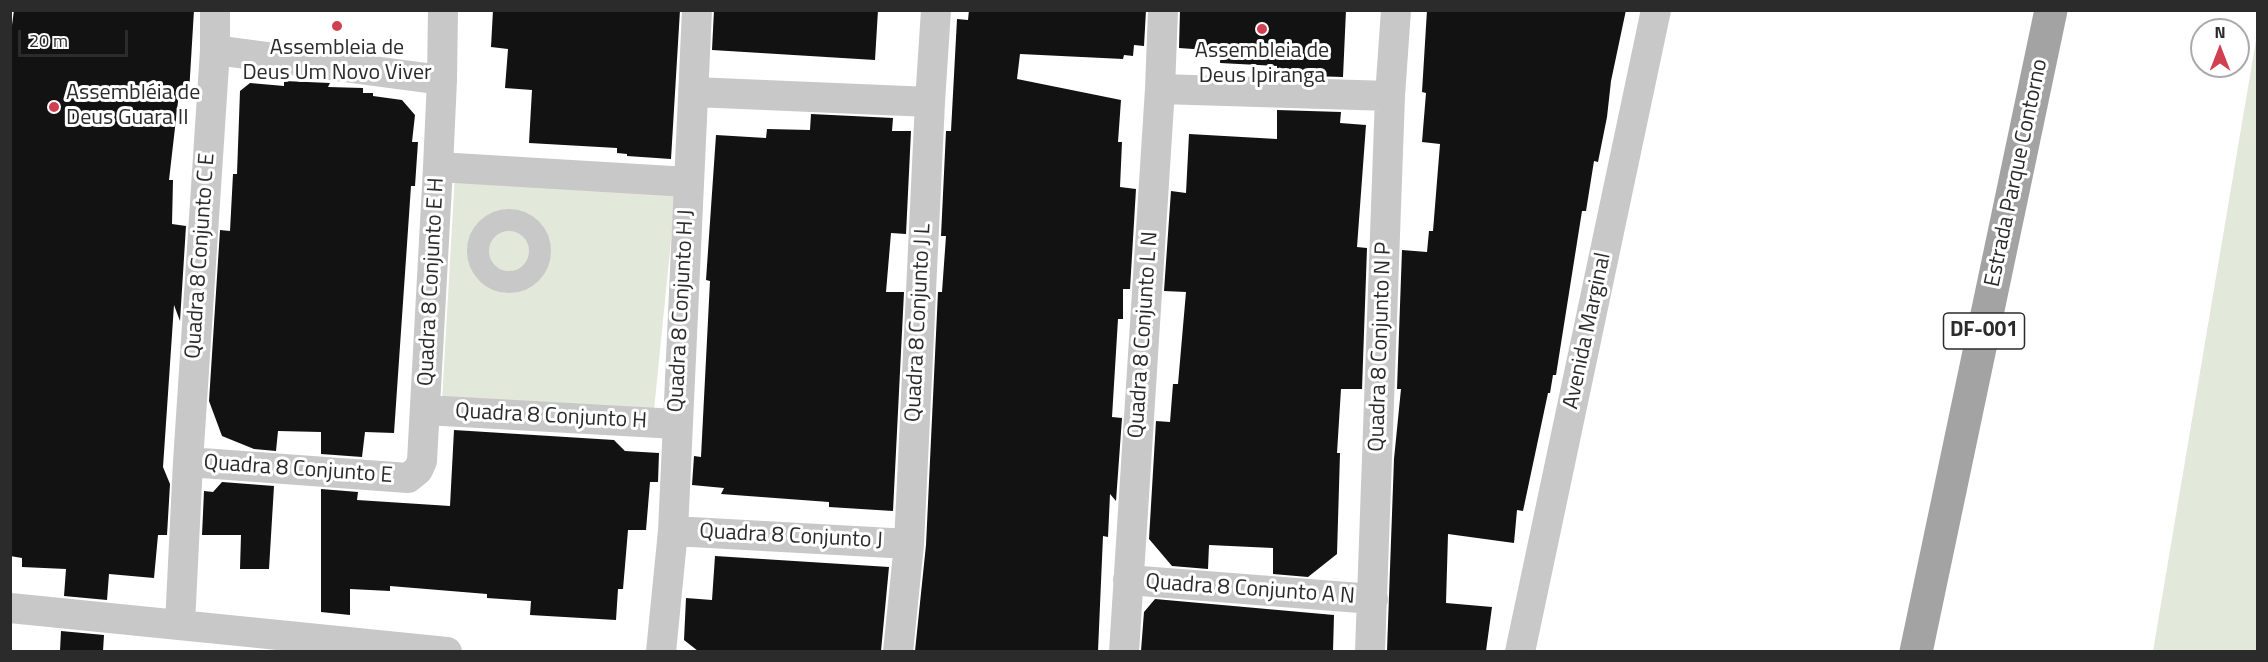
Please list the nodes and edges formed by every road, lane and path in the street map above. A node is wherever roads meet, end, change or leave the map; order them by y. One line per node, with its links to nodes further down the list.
1 (215, 10): 9 (street, Quadra 8 Conjunto C E)
2 (443, 10): 10 (street, Quadra 8 Conjunto E H)
3 (697, 10): 12 (street, Quadra 8 Conjunto H J)
4 (936, 10): 14 (street, Quadra 8 Conjunto J L)
5 (1163, 10): 11 (street, Quadra 8 Conjunto L N)
6 (1396, 10): 13 (street, Quadra 8 Conjunto N P)
7 (1656, 10): 32 (street, Avenida Marginal)
8 (2051, 10): 33 (main road, Estrada Parque Contorno / DF-001)
9 (214, 50): 10 (street); 19 (street, Quadra 8 Conjunto C E)
10 (442, 80): 15 (street, Quadra 8 Conjunto E H)
11 (1160, 89): 13 (street); 23 (street, Quadra 8 Conjunto L N)
12 (694, 92): 14 (street); 16 (street, Quadra 8 Conjunto H J)
13 (1390, 96): 24 (street, Quadra 8 Conjunto N P)
14 (930, 102): 22 (street, Quadra 8 Conjunto J L)
15 (438, 166): 16 (street); 17 (street, Quadra 8 Conjunto E H)
16 (688, 182): 18 (street, Quadra 8 Conjunto H J)
17 (425, 410): 18 (street, Quadra 8 Conjunto H); 20 (street, Quadra 8 Conjunto E H)
18 (677, 424): 21 (street, Quadra 8 Conjunto H J)
19 (188, 462): 20 (street, Quadra 8 Conjunto E); 26 (street, Quadra 8 Conjunto C E)
20 (408, 478)
21 (673, 531): 22 (street, Quadra 8 Conjunto J); 28 (street, Quadra 8 Conjunto H J)
22 (909, 544): 29 (street, Quadra 8 Conjunto J L)
23 (1128, 580): 24 (street, Quadra 8 Conjunto A N); 30 (street, Quadra 8 Conjunto L N)
24 (1372, 599): 31 (street, Quadra 8 Conjunto N P)
25 (10, 608): 26 (street)
26 (180, 624): 27 (street)
27 (439, 651)
28 (661, 651)
29 (898, 651)
30 (1124, 651)
31 (1370, 651)
32 (1520, 651)
33 (1916, 651)

